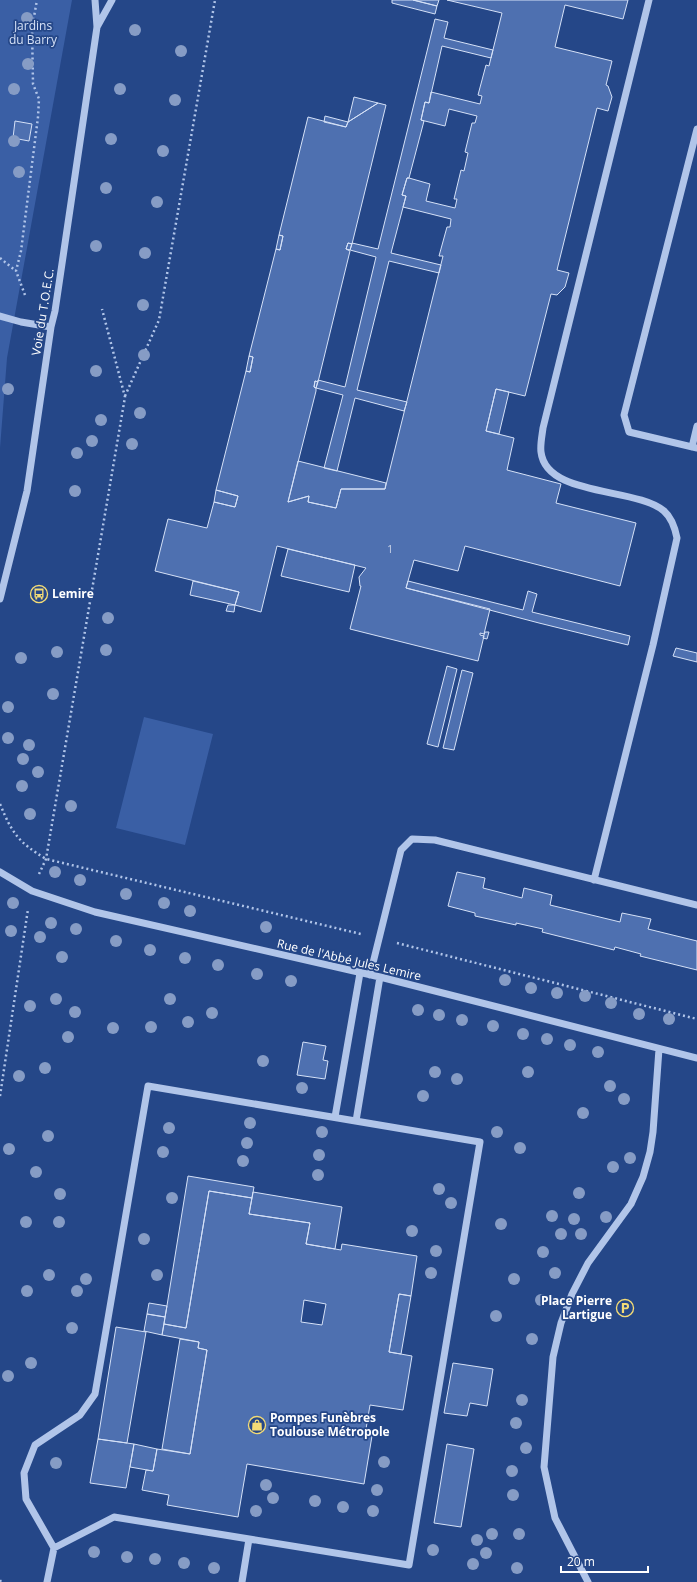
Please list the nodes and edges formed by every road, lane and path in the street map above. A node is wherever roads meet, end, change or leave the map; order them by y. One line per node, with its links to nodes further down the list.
1 (37, 0): 9 (path)
2 (96, 0): 6 (street, Voie du T.O.E.C.)
3 (112, 0): 6 (street, Voie du T.O.E.C.)
4 (215, 0): 14 (path)
5 (650, 0): 21 (street)
6 (97, 27): 13 (street, Voie du T.O.E.C.)
7 (697, 129): 16 (street)
8 (0, 258): 9 (path)
9 (16, 270): 10 (path)
10 (25, 295)
11 (102, 309): 14 (path)
12 (0, 316): 13 (street)
13 (52, 327): 17 (street, Voie du T.O.E.C.)
14 (125, 396): 19 (path)
15 (697, 426): 16 (street)
16 (695, 447)
17 (0, 599)
18 (0, 804): 19 (path)
19 (46, 858): 24 (path)
20 (0, 872): 25 (street, Rue de l'Abbé Jules Lemire)
21 (594, 880): 22 (street); 24 (street)
22 (697, 906)
23 (27, 912): 31 (path)
24 (378, 938): 26 (street); 28 (path)
25 (360, 973): 26 (street, Rue de l'Abbé Jules Lemire); 32 (street)
26 (370, 975): 27 (street, Rue de l'Abbé Jules Lemire)
27 (380, 977): 29 (street, Rue de l'Abbé Jules Lemire); 33 (street)
28 (697, 1020)
29 (659, 1049): 30 (street, Rue de l'Abbé Jules Lemire); 38 (street)
30 (697, 1058)
31 (0, 1096)
32 (335, 1117): 33 (street); 35 (street)
33 (356, 1121): 34 (street)
34 (249, 1539): 35 (street); 37 (street)
35 (54, 1548): 36 (street)
36 (47, 1582)
37 (242, 1582)
38 (588, 1582)

